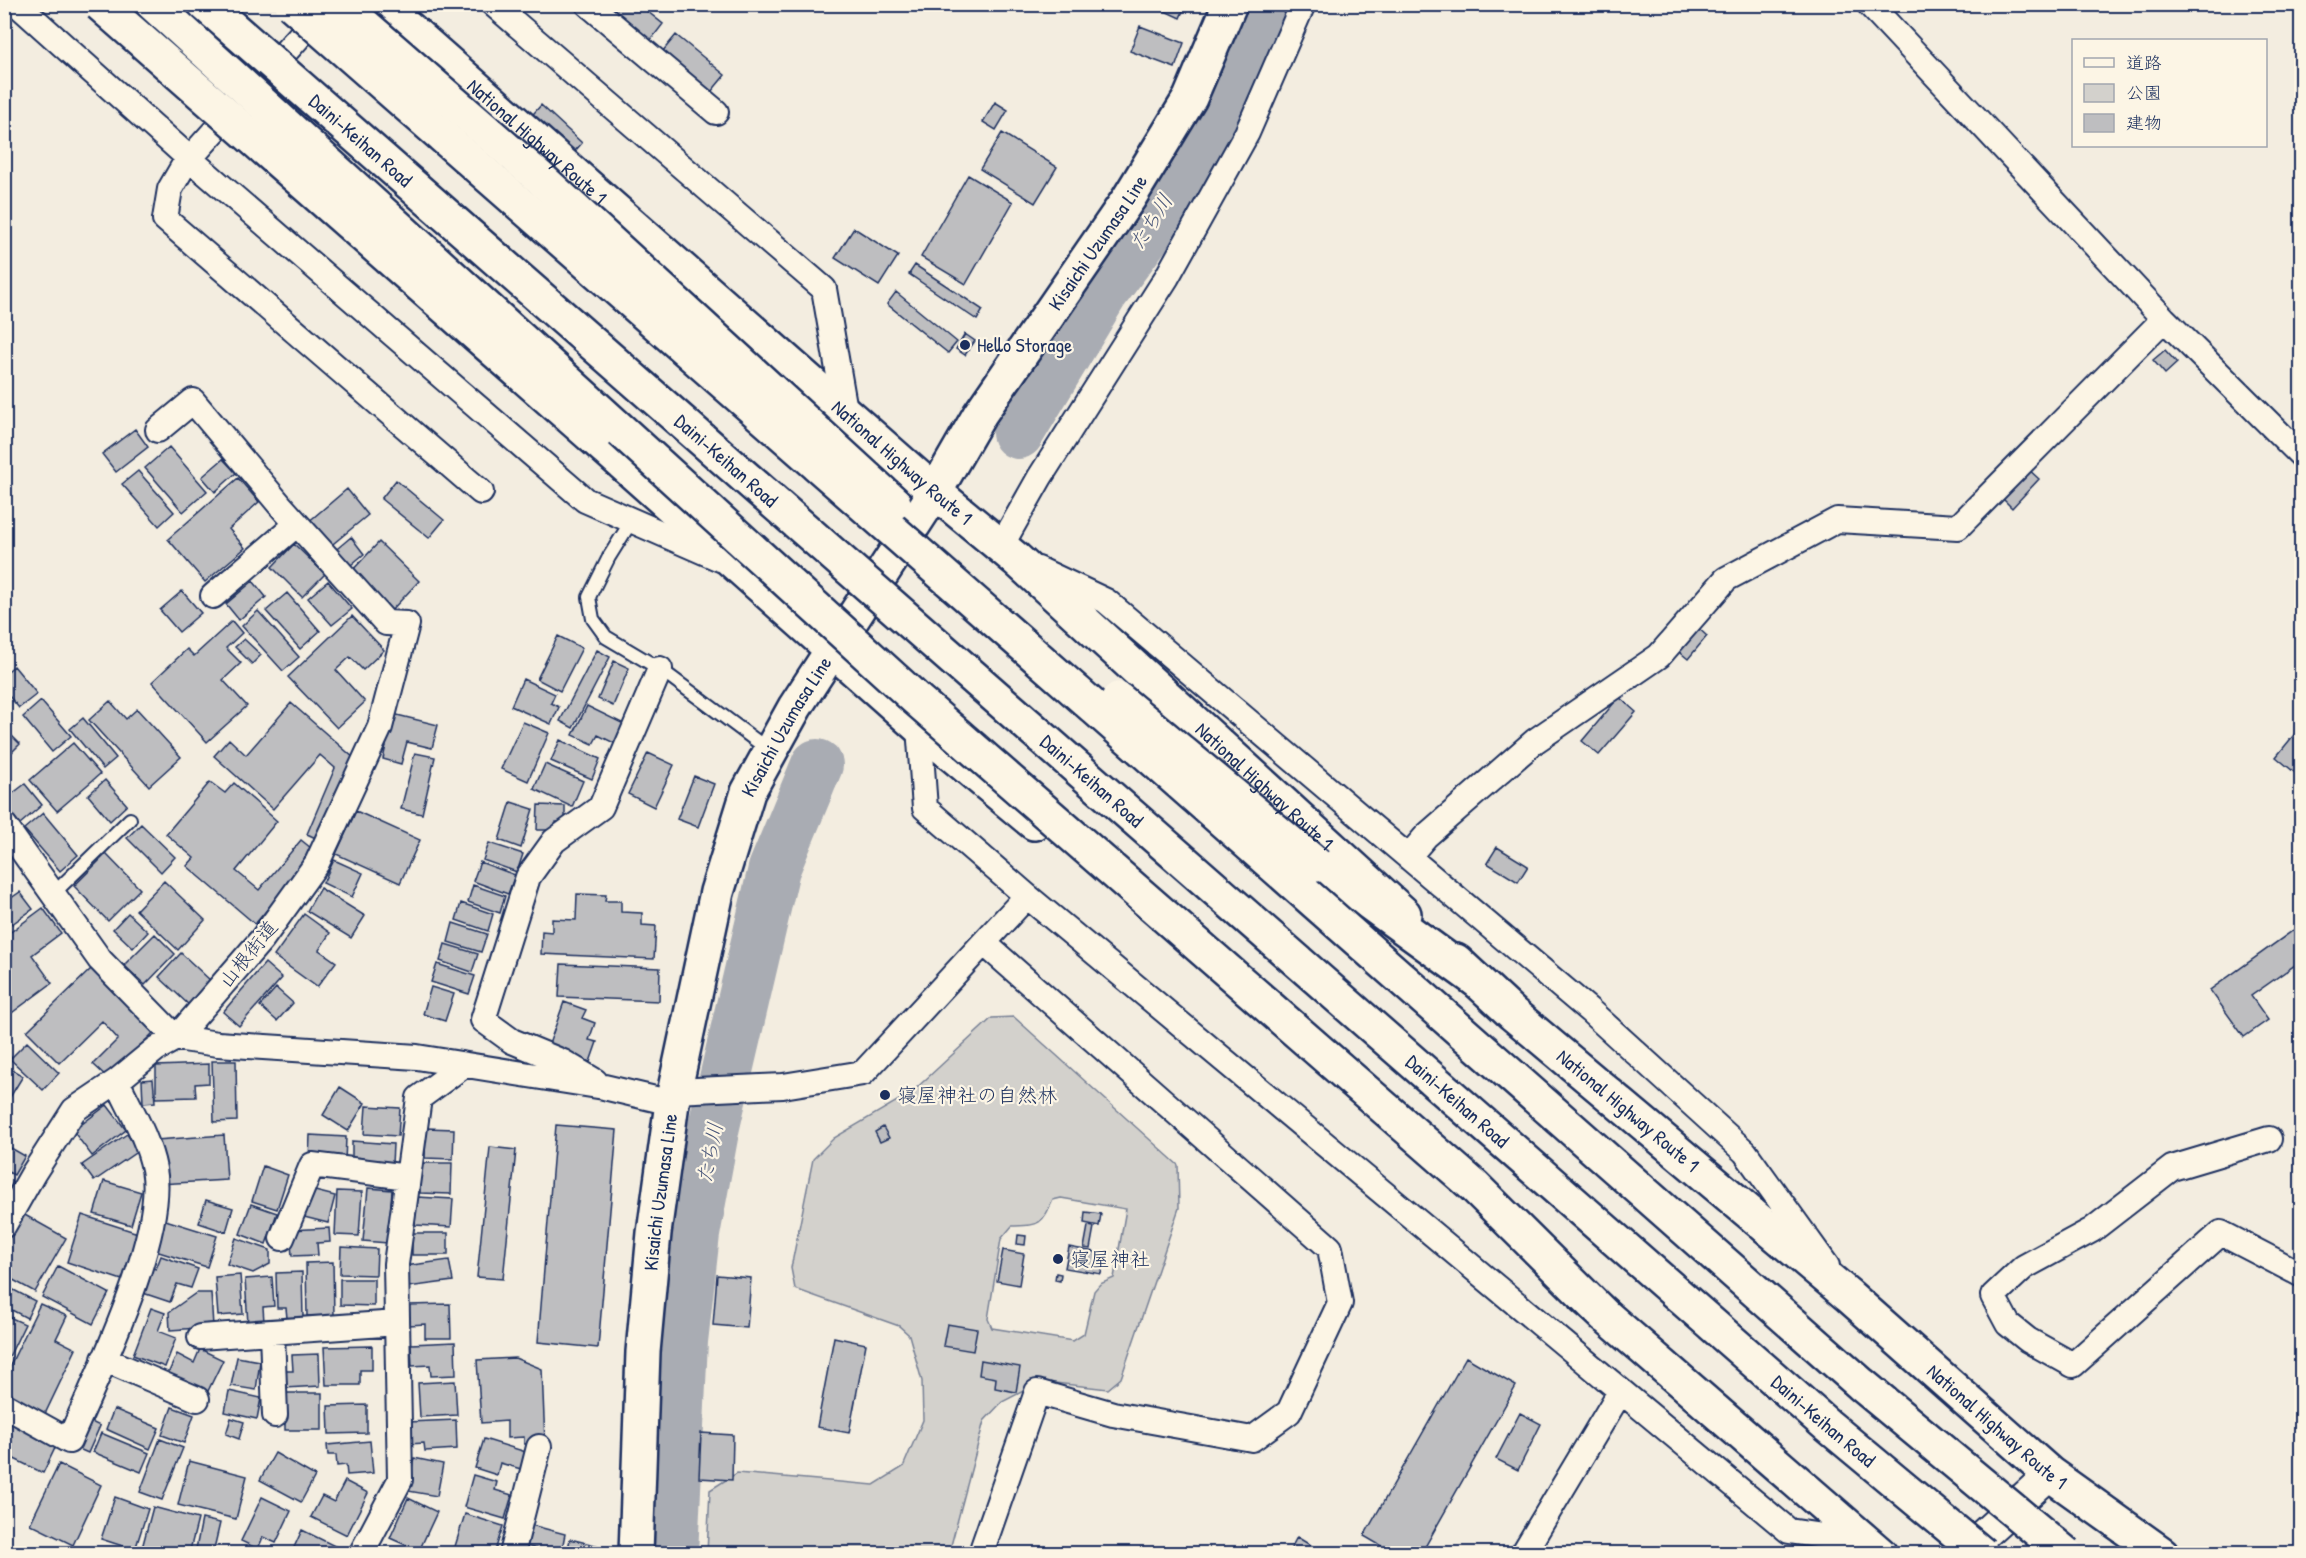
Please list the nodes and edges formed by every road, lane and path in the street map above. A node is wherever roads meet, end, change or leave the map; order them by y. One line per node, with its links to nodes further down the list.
1 (17, 4): 15 (street)
2 (100, 4): 25 (main road, bridge)
3 (153, 4): 49 (main road, bridge)
4 (205, 4): 68 (main road, Daini-Keihan Road, bridge)
5 (292, 4): 69 (main road, bridge)
6 (328, 4): 15 (street)
7 (340, 4): 37 (main road, bridge)
8 (381, 4): 17 (main road, National Highway Route 1)
9 (493, 4): 17 (street)
10 (588, 4): 14 (street)
11 (1230, 4): 21 (main road, Kisaichi Uzumasa Line)
12 (1303, 4): 24 (street)
13 (1869, 4): 16 (street)
14 (716, 112)
15 (191, 160): 20 (street); 22 (street)
16 (2164, 319): 19 (street); 33 (street)
17 (845, 410): 21 (main road, National Highway Route 1)
18 (158, 430): 23 (street)
19 (2301, 456)
20 (481, 492)
21 (935, 492): 24 (main road, National Highway Route 1); 27 (main road, Kisaichi Uzumasa Line)
22 (632, 520): 25 (street); 28 (lane)
23 (297, 524): 26 (street); 38 (street, 山根街道)
24 (1009, 552): 33 (street); 37 (main road, National Highway Route 1)
25 (745, 570): 27 (main road)
26 (213, 596)
27 (834, 651): 29 (main road); 30 (main road, Kisaichi Uzumasa Line)
28 (660, 669): 30 (lane); 41 (street)
29 (919, 727): 35 (street); 49 (main road)
30 (771, 752): 42 (main road, Kisaichi Uzumasa Line)
31 (130, 819): 34 (lane)
32 (4, 825): 34 (street)
33 (1408, 857): 48 (street)
34 (53, 894): 38 (street)
35 (1027, 896): 36 (street); 54 (street)
36 (984, 944): 42 (street); 60 (street)
37 (1476, 980): 48 (main road, National Highway Route 1)
38 (176, 1038): 39 (street); 40 (street, 山根街道)
39 (464, 1065): 41 (street); 44 (street)
40 (117, 1080): 45 (street, 山根街道); 53 (street)
41 (604, 1087): 42 (street)
42 (674, 1097): 65 (main road, Kisaichi Uzumasa Line)
43 (2269, 1139): 47 (street)
44 (408, 1177): 46 (street); 50 (street)
45 (4, 1225)
46 (282, 1238)
47 (2301, 1275)
48 (1849, 1296): 59 (main road, National Highway Route 1)
49 (1605, 1316): 62 (main road)
50 (397, 1323): 51 (street); 63 (street)
51 (272, 1332): 52 (street); 57 (street)
52 (200, 1337)
53 (104, 1359): 55 (street); 56 (street)
54 (1620, 1392): 62 (street); 66 (street)
55 (197, 1399)
56 (4, 1406)
57 (275, 1415)
58 (539, 1447): 64 (street)
59 (2050, 1474): 61 (main road, National Highway Route 1); 67 (street)
60 (983, 1547)
61 (2158, 1548)
62 (1875, 1549)
63 (361, 1554)
64 (512, 1554)
65 (636, 1554)
66 (1523, 1554)
67 (1962, 1554)
68 (1982, 1554)
69 (2067, 1554)

